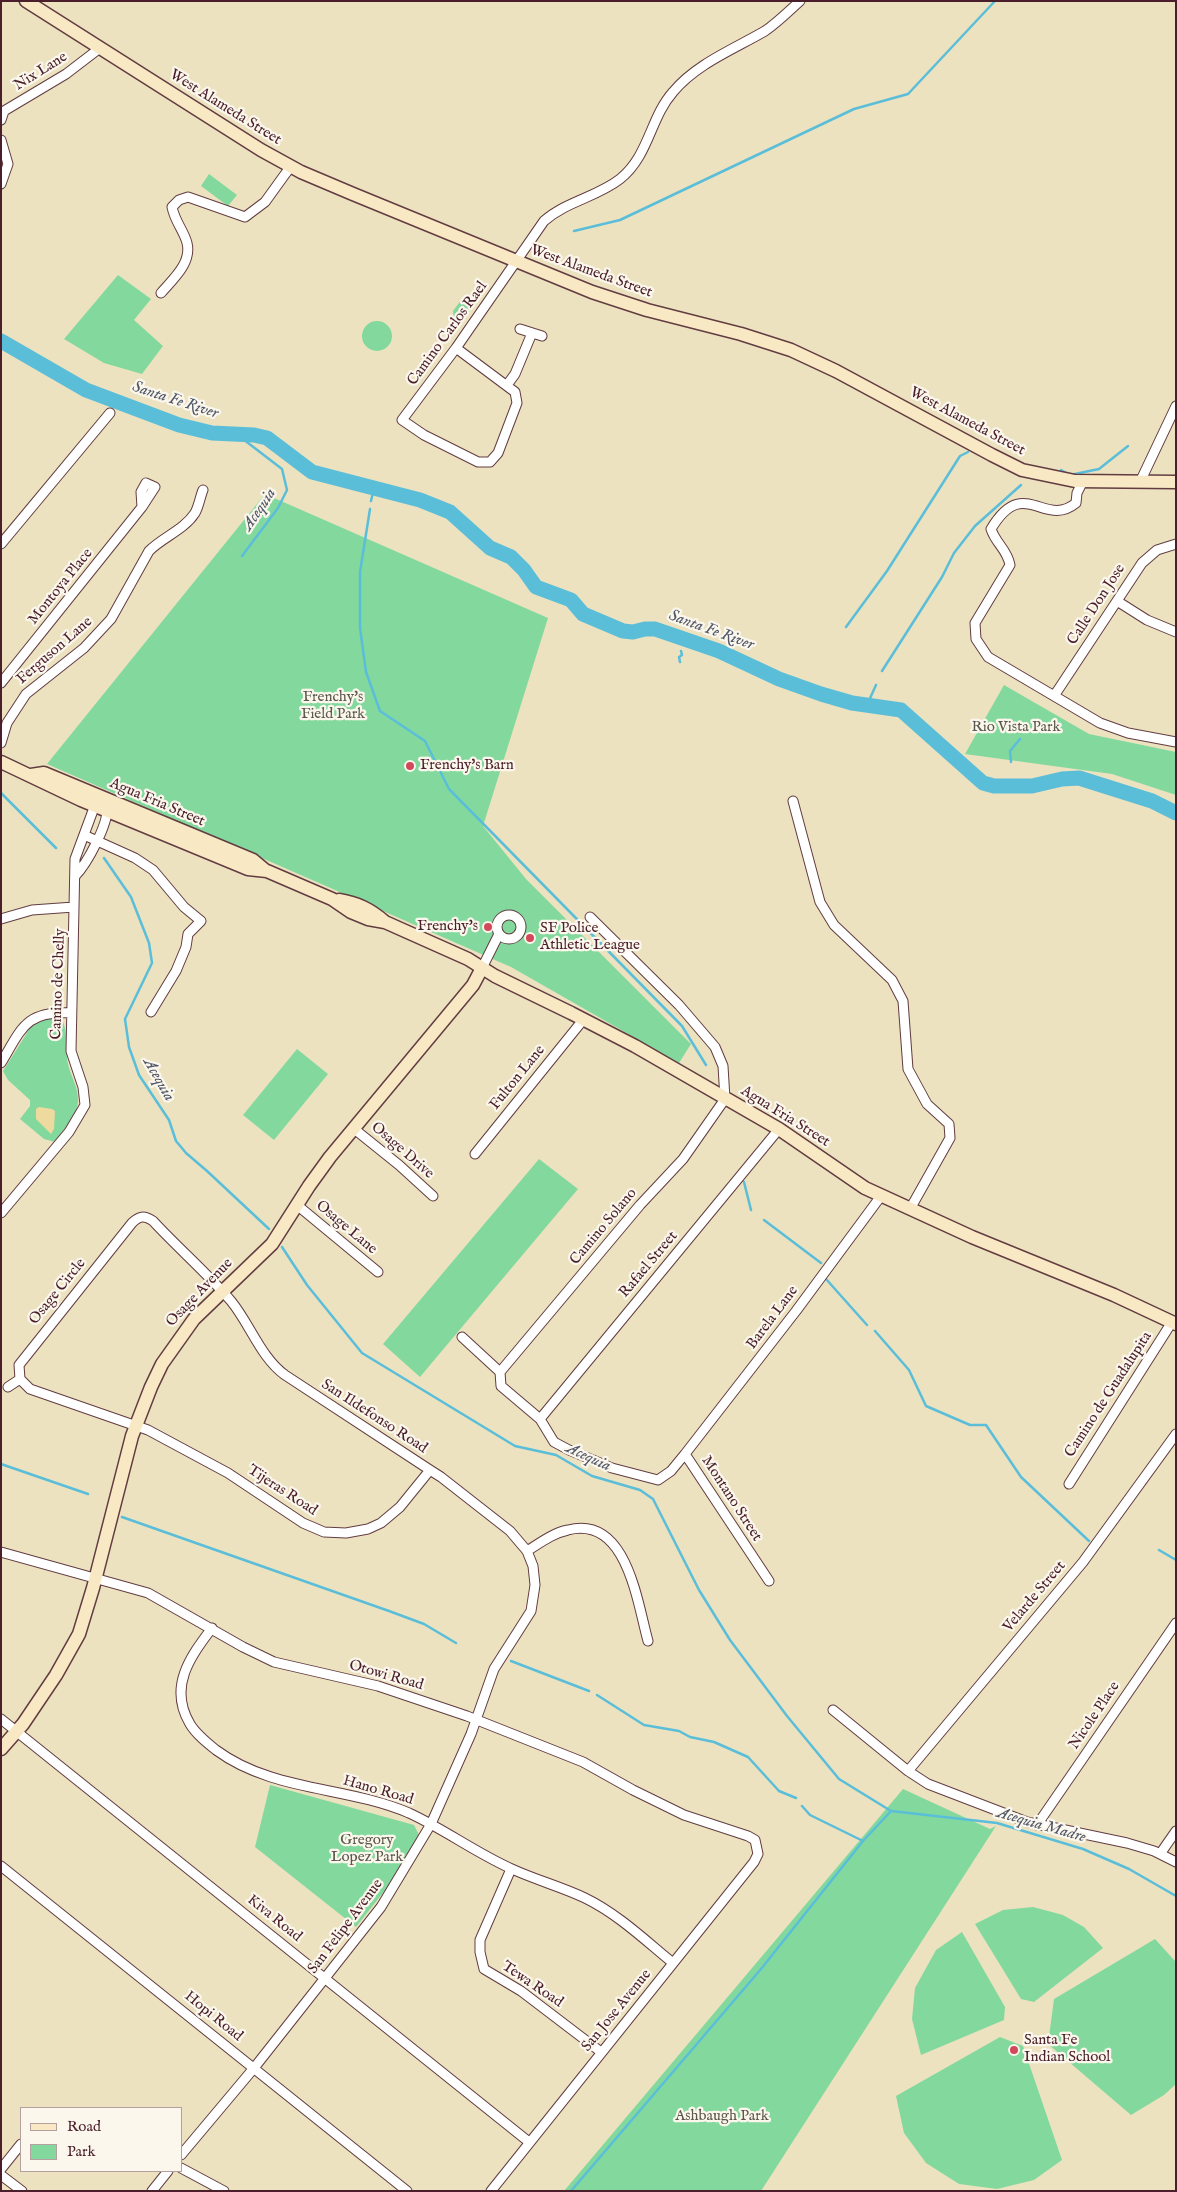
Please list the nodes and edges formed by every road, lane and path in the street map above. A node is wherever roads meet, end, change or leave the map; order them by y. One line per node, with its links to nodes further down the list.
1 (26, 1): 3 (street, West Alameda Street)
2 (800, 1): 8 (street, Camino Carlos Rael)
3 (100, 48): 4 (street, Nix Lane); 6 (street, West Alameda Street)
4 (1, 120)
5 (1, 140): 7 (street)
6 (291, 166): 8 (street, West Alameda Street); 9 (street)
7 (1, 184)
8 (516, 262): 13 (street, Camino Carlos Rael); 17 (street, West Alameda Street)
9 (161, 293)
10 (520, 329): 11 (street)
11 (532, 333): 12 (street); 14 (street)
12 (542, 336)
13 (456, 348): 14 (street); 14 (street, Camino Carlos Rael)
14 (507, 385)
15 (1176, 406): 18 (street)
16 (110, 413): 22 (street)
17 (1083, 481): 18 (street, West Alameda Street); 27 (street)
18 (1140, 482): 19 (street, West Alameda Street)
19 (1176, 482)
20 (202, 490): 29 (street, Ferguson Lane)
21 (142, 508): 26 (street, Montoya Place)
22 (1, 544)
23 (1176, 544): 24 (street, Calle Don Jose)
24 (1117, 601): 25 (street); 27 (street, Calle Don Jose)
25 (1176, 632)
26 (1, 684)
27 (1054, 696): 28 (street)
28 (1176, 742)
29 (1, 743)
30 (1, 762): 32 (street, Agua Fria Street)
31 (793, 801): 52 (street)
32 (103, 805): 33 (street, Camino de Chelly); 34 (street); 40 (street, Agua Fria Street)
33 (84, 835): 34 (street); 35 (street, Camino de Chelly)
34 (96, 841): 35 (street); 41 (street)
35 (75, 876): 36 (street, Camino de Chelly)
36 (74, 907): 38 (street); 42 (street, Camino de Chelly)
37 (590, 917): 45 (street)
38 (1, 919)
39 (499, 934): 40 (street)
40 (482, 968): 43 (street, Agua Fria Street); 46 (street, Osage Avenue)
41 (151, 1012)
42 (71, 1013): 44 (street); 53 (street, Camino de Chelly)
43 (583, 1020): 45 (street, Agua Fria Street); 48 (street, Fulton Lane)
44 (1, 1063)
45 (725, 1099): 47 (street, Agua Fria Street); 58 (street, Camino Solano)
46 (353, 1128): 49 (street, Osage Drive); 51 (street, Osage Avenue)
47 (779, 1129): 50 (street, Agua Fria Street); 61 (street, Rafael Street)
48 (475, 1154)
49 (433, 1196)
50 (881, 1196): 52 (street, Agua Fria Street); 64 (street, Barela Lane)
51 (297, 1205): 54 (street, Osage Lane); 55 (street, Osage Avenue)
52 (910, 1209): 56 (street, Agua Fria Street)
53 (1, 1213)
54 (378, 1272)
55 (221, 1292): 59 (street, Osage Circle); 62 (street, Osage Avenue); 65 (street, San Ildefonso Road)
56 (1174, 1323): 66 (street, Camino de Guadalupita)
57 (462, 1337): 58 (street)
58 (500, 1372): 61 (street)
59 (20, 1379): 60 (street); 62 (street)
60 (8, 1387)
61 (540, 1419): 64 (street, Montano Street)
62 (136, 1426): 65 (street, Tijeras Road); 69 (street, Osage Avenue)
63 (1176, 1434): 79 (street, Velarde Street)
64 (685, 1454): 70 (street, Montano Street)
65 (430, 1470): 67 (street, San Ildefonso Road)
66 (1069, 1484)
67 (527, 1551): 73 (street); 75 (street, San Felipe Avenue)
68 (1, 1552): 69 (street, Otowi Road)
69 (96, 1578): 72 (street, Otowi Road); 76 (street, Osage Avenue)
70 (769, 1581)
71 (1176, 1623): 81 (street, Nicole Place)
72 (212, 1628): 75 (street, Otowi Road); 80 (street, Hano Road)
73 (648, 1641)
74 (833, 1710): 79 (street)
75 (476, 1720): 80 (street, San Felipe Avenue); 83 (street, Otowi Road)
76 (9, 1725): 77 (street, Osage Avenue); 78 (street, Osage Avenue); 89 (street, Kiva Road)
77 (1, 1738)
78 (1, 1749)
79 (908, 1772): 81 (street)
80 (431, 1824): 87 (street, Hano Road); 89 (street, San Felipe Avenue)
81 (1037, 1825): 84 (street)
82 (1176, 1831): 84 (street)
83 (757, 1846): 88 (street, San Jose Avenue)
84 (1160, 1854): 85 (street)
85 (1176, 1862)
86 (1, 1866): 91 (street, Hopi Road)
87 (511, 1869): 88 (street, Hano Road); 90 (street, Tewa Road)
88 (673, 1964): 90 (street, San Jose Avenue)
89 (326, 1978): 91 (street, San Felipe Avenue); 92 (street, Kiva Road)
90 (601, 2052): 92 (street, San Jose Avenue)
91 (254, 2068): 94 (street, San Felipe Avenue); 102 (street, Hopi Road)
92 (529, 2142): 103 (street, San Jose Avenue)
93 (20, 2145): 95 (street)
94 (182, 2154)
95 (1, 2169)
96 (182, 2169): 101 (street)
97 (167, 2172): 100 (street)
98 (1, 2175): 99 (street)
99 (22, 2191)
100 (152, 2191)
101 (224, 2191)
102 (407, 2191)
103 (491, 2191)

